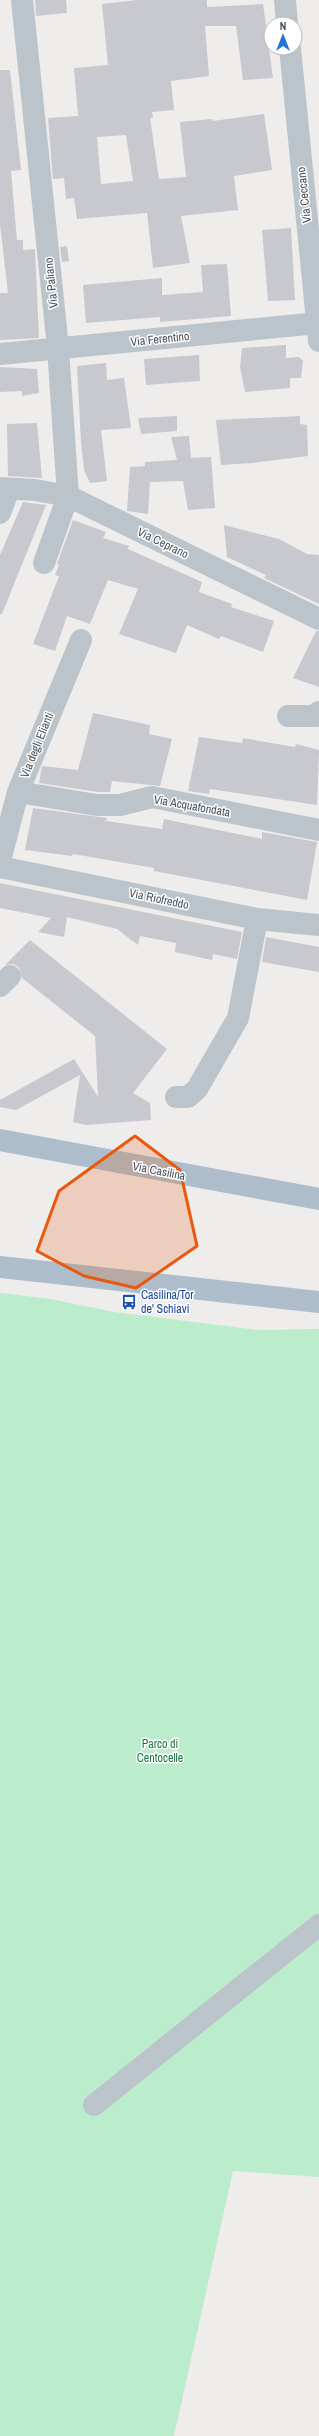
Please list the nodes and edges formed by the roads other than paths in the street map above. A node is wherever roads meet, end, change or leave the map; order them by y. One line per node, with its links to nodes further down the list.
1 (22, 0): 6 (street, Via Paliano)
2 (285, 0): 3 (street)
3 (287, 16)
4 (291, 56): 5 (street, Via Ceccano)
5 (318, 329): 6 (street, Via Ferentino)
6 (58, 348): 7 (street, Via Ferentino); 9 (street, Via Paliano)
7 (0, 354)
8 (5, 489): 9 (street, Via Ceprano); 10 (street)
9 (68, 496): 11 (street, Via Paliano); 12 (street, Via Ceprano)
10 (0, 513)
11 (44, 563)
12 (319, 619)
13 (81, 640): 16 (street, Via degli Elianti)
14 (319, 712): 15 (street)
15 (288, 716)
16 (18, 792): 17 (street, Via Acquafondata); 18 (street, Via degli Elianti)
17 (319, 830)
18 (1, 860): 19 (street, Via Riofreddo)
19 (257, 920): 20 (street, Via Riofreddo); 21 (street)
20 (319, 925)
21 (176, 1098)
22 (0, 1140): 23 (main road, Via Casilina)
23 (319, 1199)
24 (0, 1267): 25 (main road)
25 (319, 1302)
26 (319, 1925): 27 (street)
27 (94, 2105)

